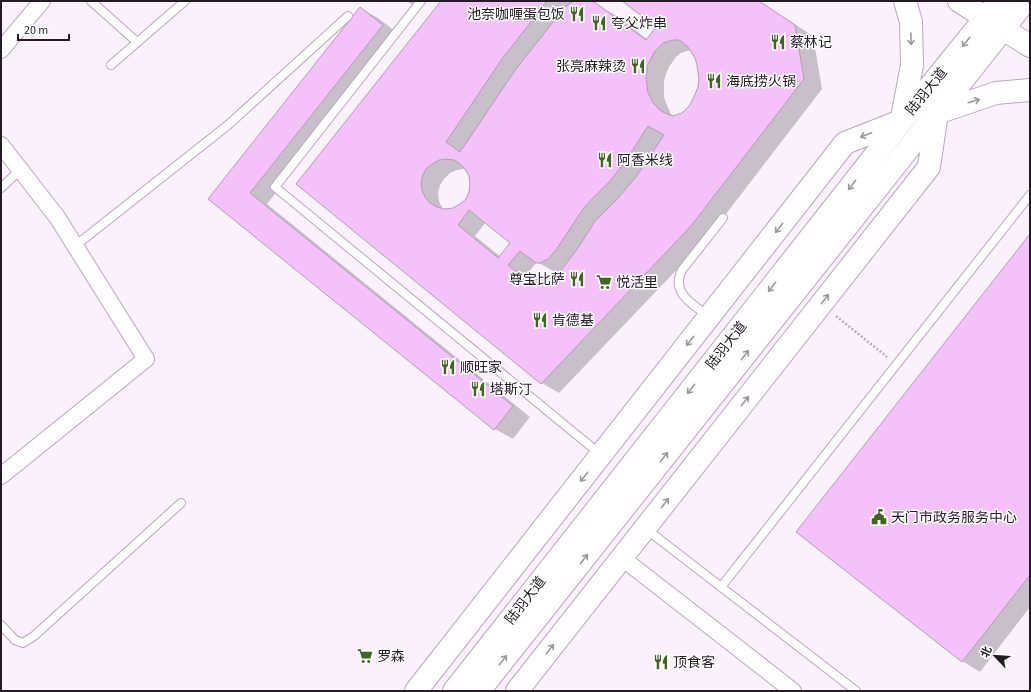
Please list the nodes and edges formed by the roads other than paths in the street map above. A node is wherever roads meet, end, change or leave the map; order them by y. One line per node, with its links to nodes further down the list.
1 (42, 1): 13 (street)
2 (91, 1): 11 (lane)
3 (185, 1): 11 (lane)
4 (422, 1): 25 (lane)
5 (905, 1): 17 (main road, one-way to 17)
6 (959, 1): 10 (main road)
7 (999, 1): 10 (main road, 陆羽大道)
8 (1019, 9): 10 (main road, 陆羽大道)
9 (348, 16): 23 (lane)
10 (994, 24): 12 (main road); 16 (main road, 陆羽大道); 17 (main road, 陆羽大道, one-way to 17)
11 (137, 42): 14 (lane)
12 (1030, 46)
13 (1, 50)
14 (111, 65)
15 (1030, 90): 16 (main road, one-way to 15)
16 (937, 112): 28 (main road, one-way to 16); 34 (main road, 陆羽大道, one-way to 16)
17 (902, 121): 24 (main road, one-way to 24); 33 (main road, 陆羽大道, one-way to 33)
18 (1, 145): 19 (street)
19 (20, 170): 20 (lane); 23 (street)
20 (1, 188)
21 (1030, 195): 30 (lane)
22 (723, 218): 24 (lane)
23 (75, 246): 26 (street)
24 (709, 317): 25 (main road, one-way to 25)
25 (601, 454): 32 (main road, one-way to 32)
26 (1, 476)
27 (181, 503): 31 (lane)
28 (645, 528): 29 (main road); 30 (lane)
29 (622, 558): 35 (main road, one-way to 29); 36 (street)
30 (721, 587): 37 (lane)
31 (1, 625)
32 (416, 691)
33 (454, 691)
34 (479, 691)
35 (517, 691)
36 (793, 691)
37 (856, 691)

